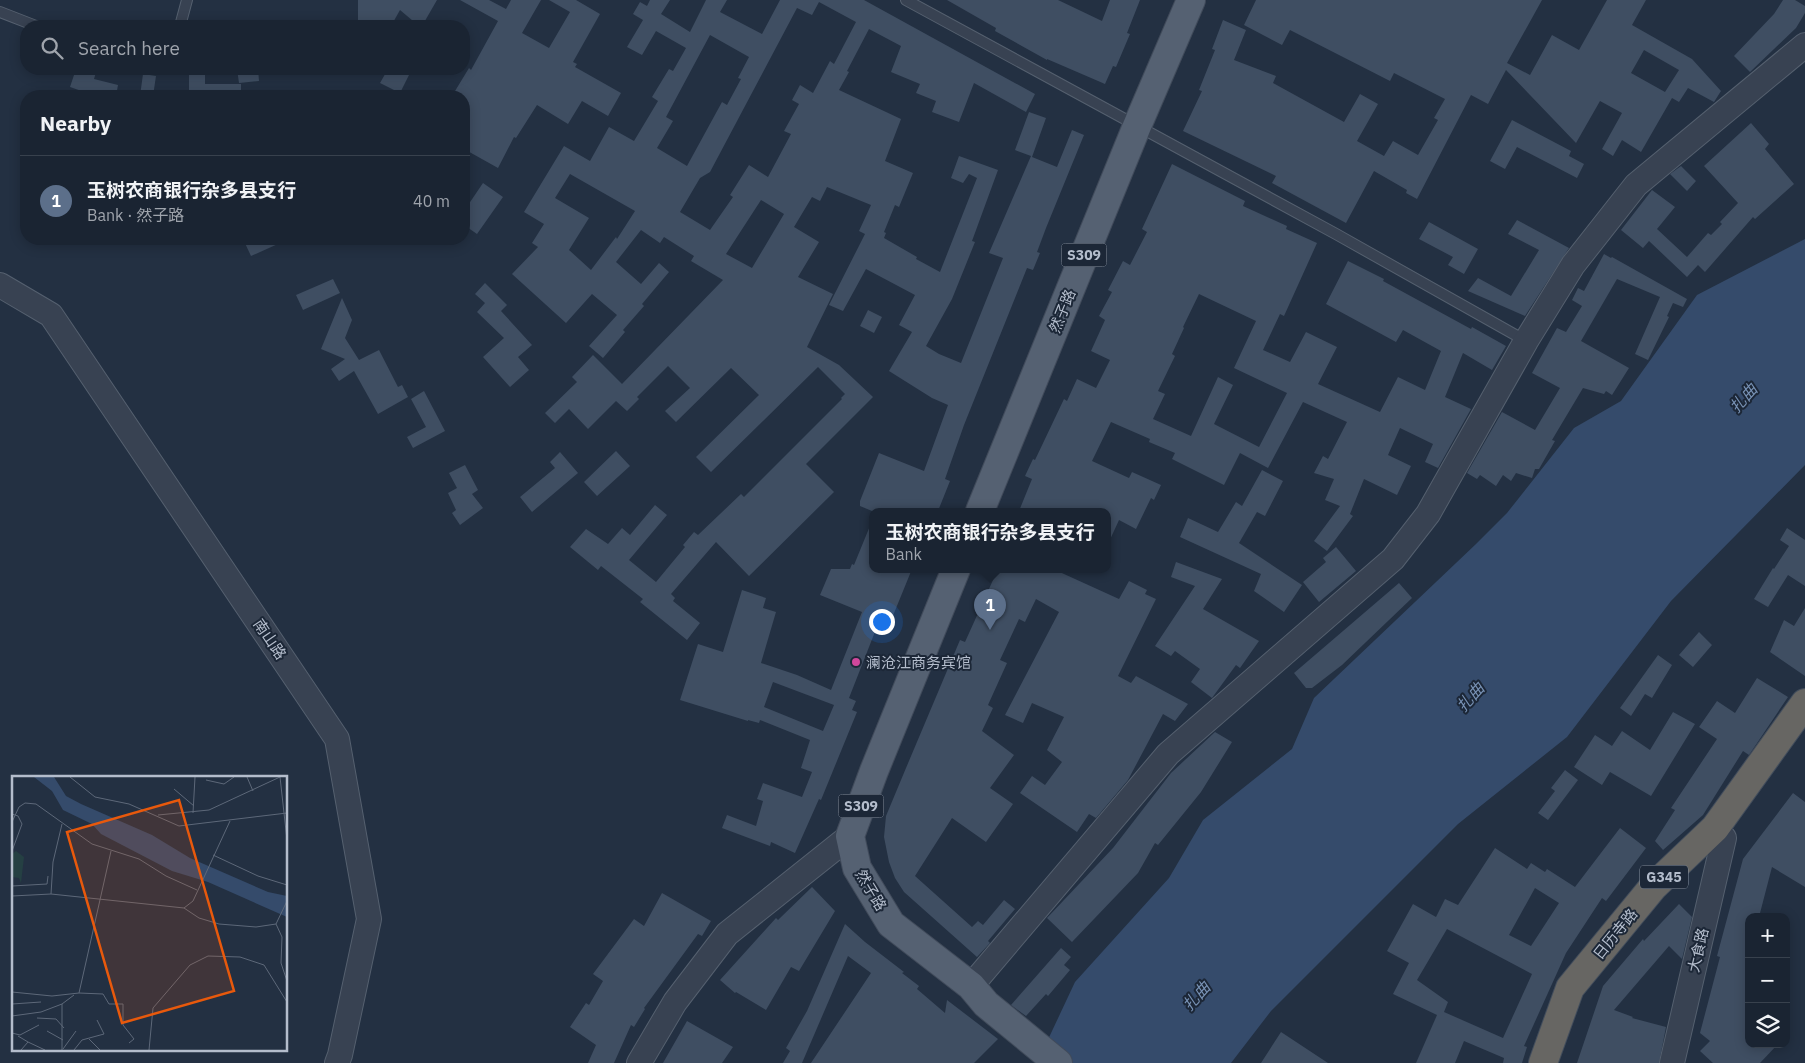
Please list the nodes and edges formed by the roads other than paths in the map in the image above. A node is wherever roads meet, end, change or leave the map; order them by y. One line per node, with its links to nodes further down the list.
1 (187, 0): 6 (lane)
2 (906, 0): 8 (lane)
3 (1190, 0): 8 (main road, 然子路 / S309)
4 (0, 12): 5 (lane)
5 (21, 20)
6 (182, 20)
7 (1805, 45): 10 (street)
8 (1137, 126): 10 (lane); 11 (main road, 然子路 / S309)
9 (0, 285): 18 (street, 南山路)
10 (1526, 342): 17 (street)
11 (981, 508)
12 (954, 573): 15 (main road, S309)
13 (1805, 703): 21 (highway, 日历寺路 / G345)
14 (1805, 727): 16 (highway, 日历寺路 / G345)
15 (850, 836): 17 (main road, 然子路 / S309); 19 (street)
16 (1724, 838): 22 (highway, 日历寺路 / G345); 23 (street, 大食路)
17 (978, 995): 20 (main road, 然子路)
18 (337, 1063)
19 (639, 1063)
20 (1058, 1063)
21 (1543, 1063)
22 (1558, 1063)
23 (1672, 1063)

